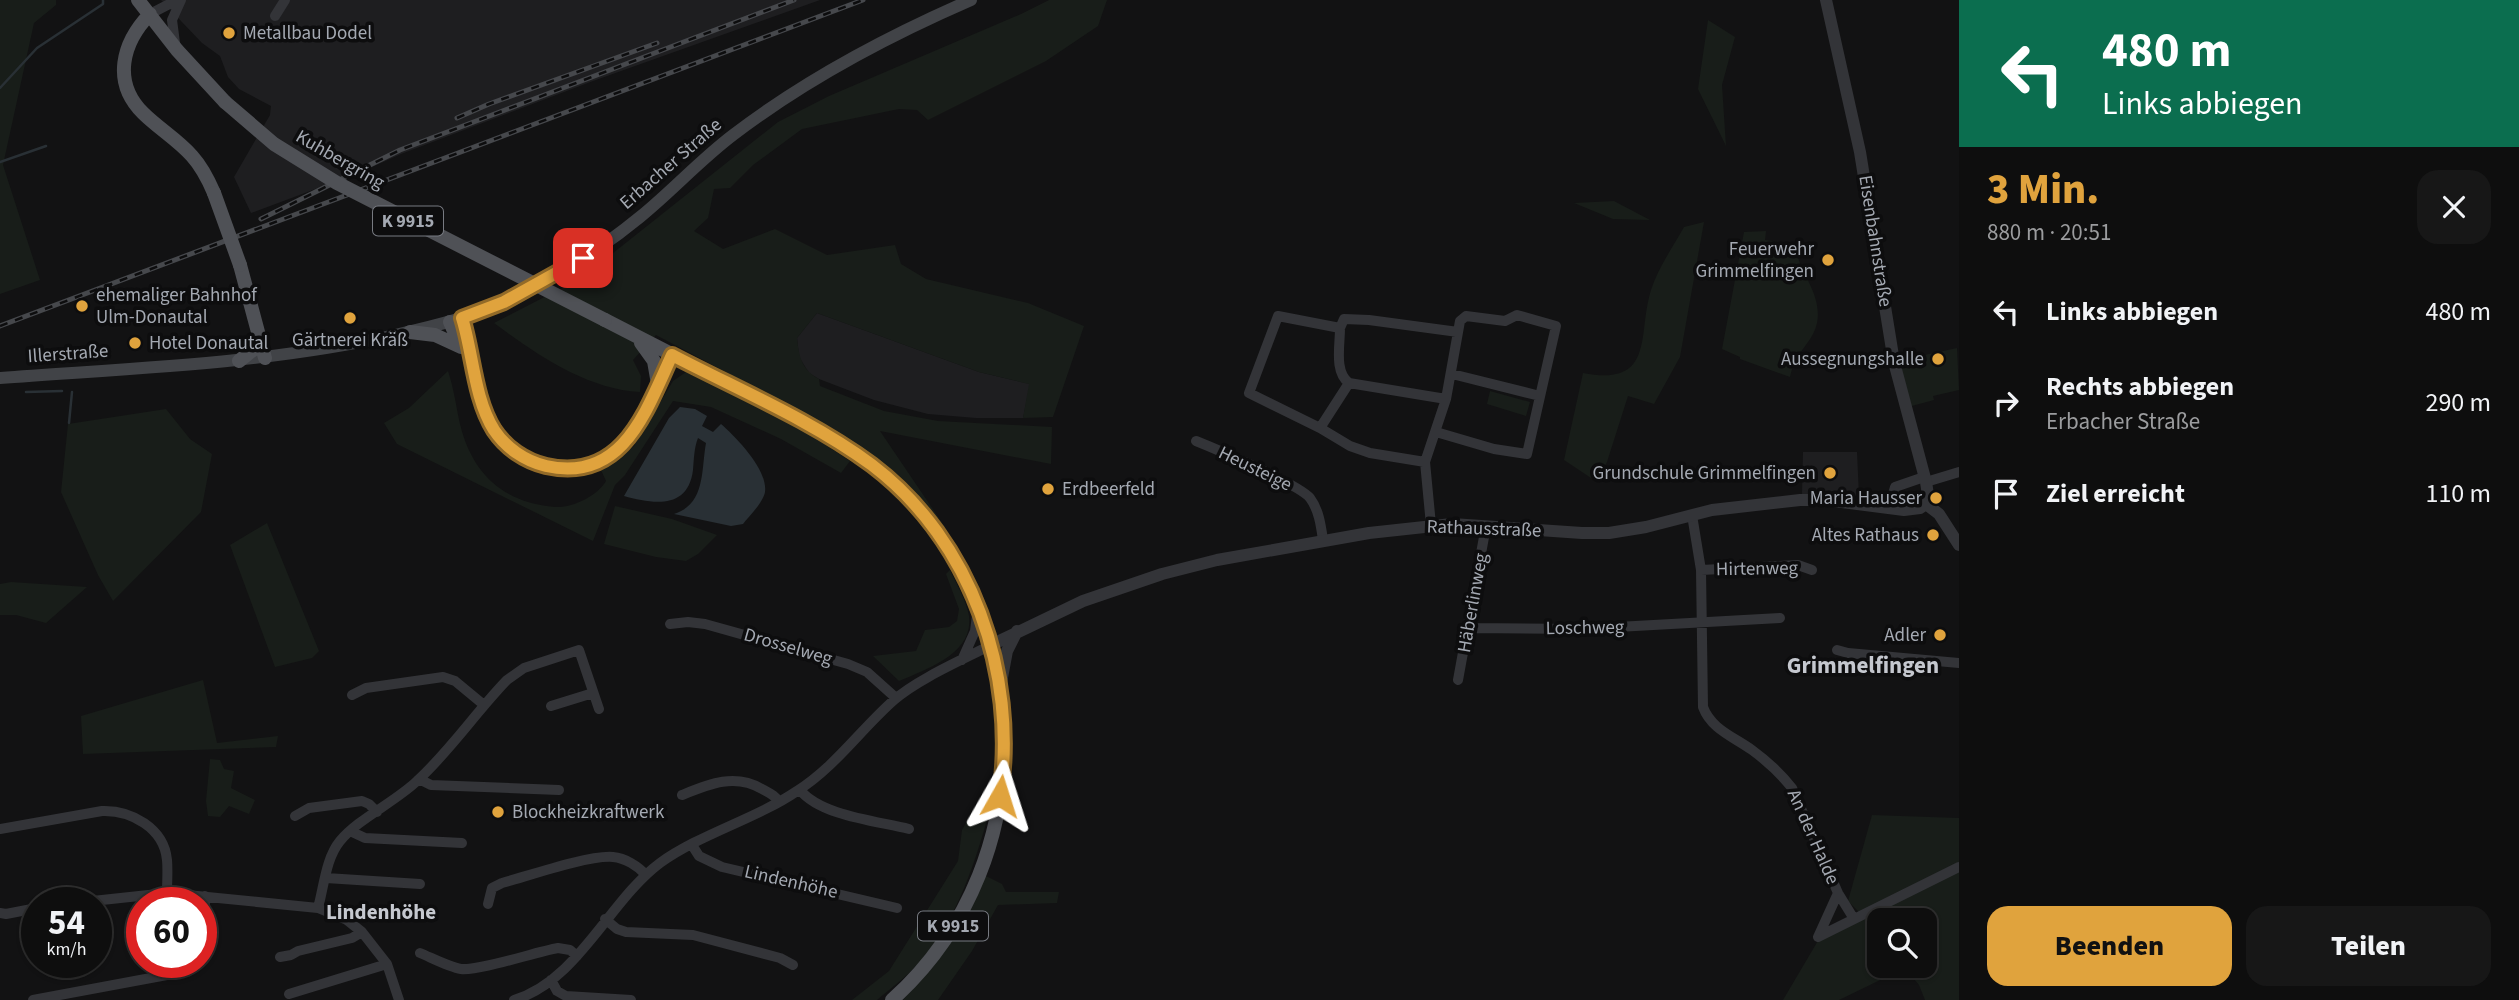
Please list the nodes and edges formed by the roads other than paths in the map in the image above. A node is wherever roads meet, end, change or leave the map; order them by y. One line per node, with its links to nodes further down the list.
1 (139, 0): 7 (main road); 8 (main road)
2 (179, 0): 7 (street); 9 (street)
3 (285, 0): 6 (street)
4 (971, 0): 10 (main road, Erbacher Straße)
5 (1826, 0): 32 (street, Eisenbahnstraße)
6 (275, 16)
7 (153, 18): 8 (main road); 9 (main road)
8 (132, 38): 15 (main road, bridge)
9 (177, 50): 14 (main road, Kuhbergring / K 9915, bridge)
10 (456, 320): 12 (main road, Erbacher Straße); 16 (main road); 20 (main road)
11 (1340, 328): 13 (street); 23 (street); 27 (street)
12 (410, 332): 16 (main road); 18 (main road, Erbacher Straße)
13 (1458, 332): 21 (street); 25 (street)
14 (629, 333): 17 (main road, Kuhbergring / K 9915); 24 (main road)
15 (259, 334): 18 (main road); 19 (main road)
16 (461, 347): 20 (main road)
17 (672, 355): 24 (main road); 42 (main road, Kuhbergring / K 9915)
18 (265, 358): 19 (main road, Illerstraße)
19 (239, 361): 22 (main road, Illerstraße)
20 (472, 362): 24 (main road)
21 (1452, 374): 25 (street); 26 (street)
22 (0, 378)
23 (1349, 383): 26 (street); 27 (street)
24 (659, 386)
25 (1540, 396): 28 (street)
26 (1446, 399): 28 (street)
27 (1320, 428): 30 (street)
28 (1436, 432): 30 (street)
29 (1196, 441): 38 (street, Heusteige)
30 (1425, 462): 36 (street)
31 (1959, 472): 32 (street)
32 (1925, 479): 33 (street); 34 (street)
33 (1926, 504): 34 (street, Rathausstraße); 39 (street)
34 (1889, 508): 35 (street, Rathausstraße)
35 (1692, 515): 37 (street, Rathausstraße); 40 (street, An der Halde)
36 (1431, 526): 37 (street, Rathausstraße); 38 (street, Rathausstraße)
37 (1486, 526): 46 (street, Häberlinweg)
38 (1323, 540): 47 (street, Rathausstraße)
39 (1959, 545)
40 (1701, 570): 41 (street, Hirtenweg); 44 (street, An der Halde)
41 (1812, 570)
42 (976, 601): 48 (main road, Kuhbergring / K 9915); 50 (street)
43 (1780, 618): 44 (street)
44 (1702, 623): 46 (street, Loschweg); 77 (street, An der Halde)
45 (670, 624): 56 (street, Drosselweg)
46 (1469, 628): 52 (street, Häberlinweg)
47 (1018, 631): 48 (street, Rathausstraße); 53 (street)
48 (991, 645): 50 (street); 53 (main road, Kuhbergring / K 9915)
49 (1837, 650): 51 (street)
50 (962, 661): 56 (street)
51 (1959, 663)
52 (1458, 680)
53 (1001, 684): 99 (main road, Kuhbergring / K 9915)
54 (593, 692): 57 (street); 58 (street); 59 (street)
55 (352, 695): 57 (street)
56 (896, 698): 62 (street)
57 (484, 705): 60 (street)
58 (551, 705)
59 (598, 709)
60 (419, 779): 61 (street); 65 (street)
61 (559, 790)
62 (800, 790): 64 (street); 68 (street)
63 (682, 795): 64 (street)
64 (779, 802): 71 (street)
65 (377, 812): 66 (street); 69 (street)
66 (295, 816)
67 (0, 829): 75 (street)
68 (909, 829)
69 (350, 831): 70 (street); 74 (street)
70 (462, 843)
71 (692, 845): 73 (street); 81 (street, Lindenhöhe)
72 (1959, 867): 85 (street)
73 (646, 875): 79 (street); 84 (street)
74 (326, 877): 76 (street); 80 (street)
75 (167, 887)
76 (415, 887)
77 (1838, 893): 85 (street, An der Halde); 85 (street)
78 (217, 897): 80 (street)
79 (488, 904)
80 (318, 908): 86 (street)
81 (897, 908)
82 (21, 911): 83 (street)
83 (0, 913)
84 (605, 919): 88 (street); 91 (street)
85 (1853, 919)
86 (362, 932): 89 (street); 90 (street)
87 (420, 953): 88 (street)
88 (577, 956): 93 (street)
89 (280, 957)
90 (387, 964): 94 (street); 96 (street)
91 (793, 965)
92 (151, 978): 95 (street)
93 (551, 980): 97 (street); 98 (street)
94 (289, 994)
95 (33, 1000)
96 (399, 1000)
97 (514, 1000)
98 (631, 1000)
99 (892, 1000)

